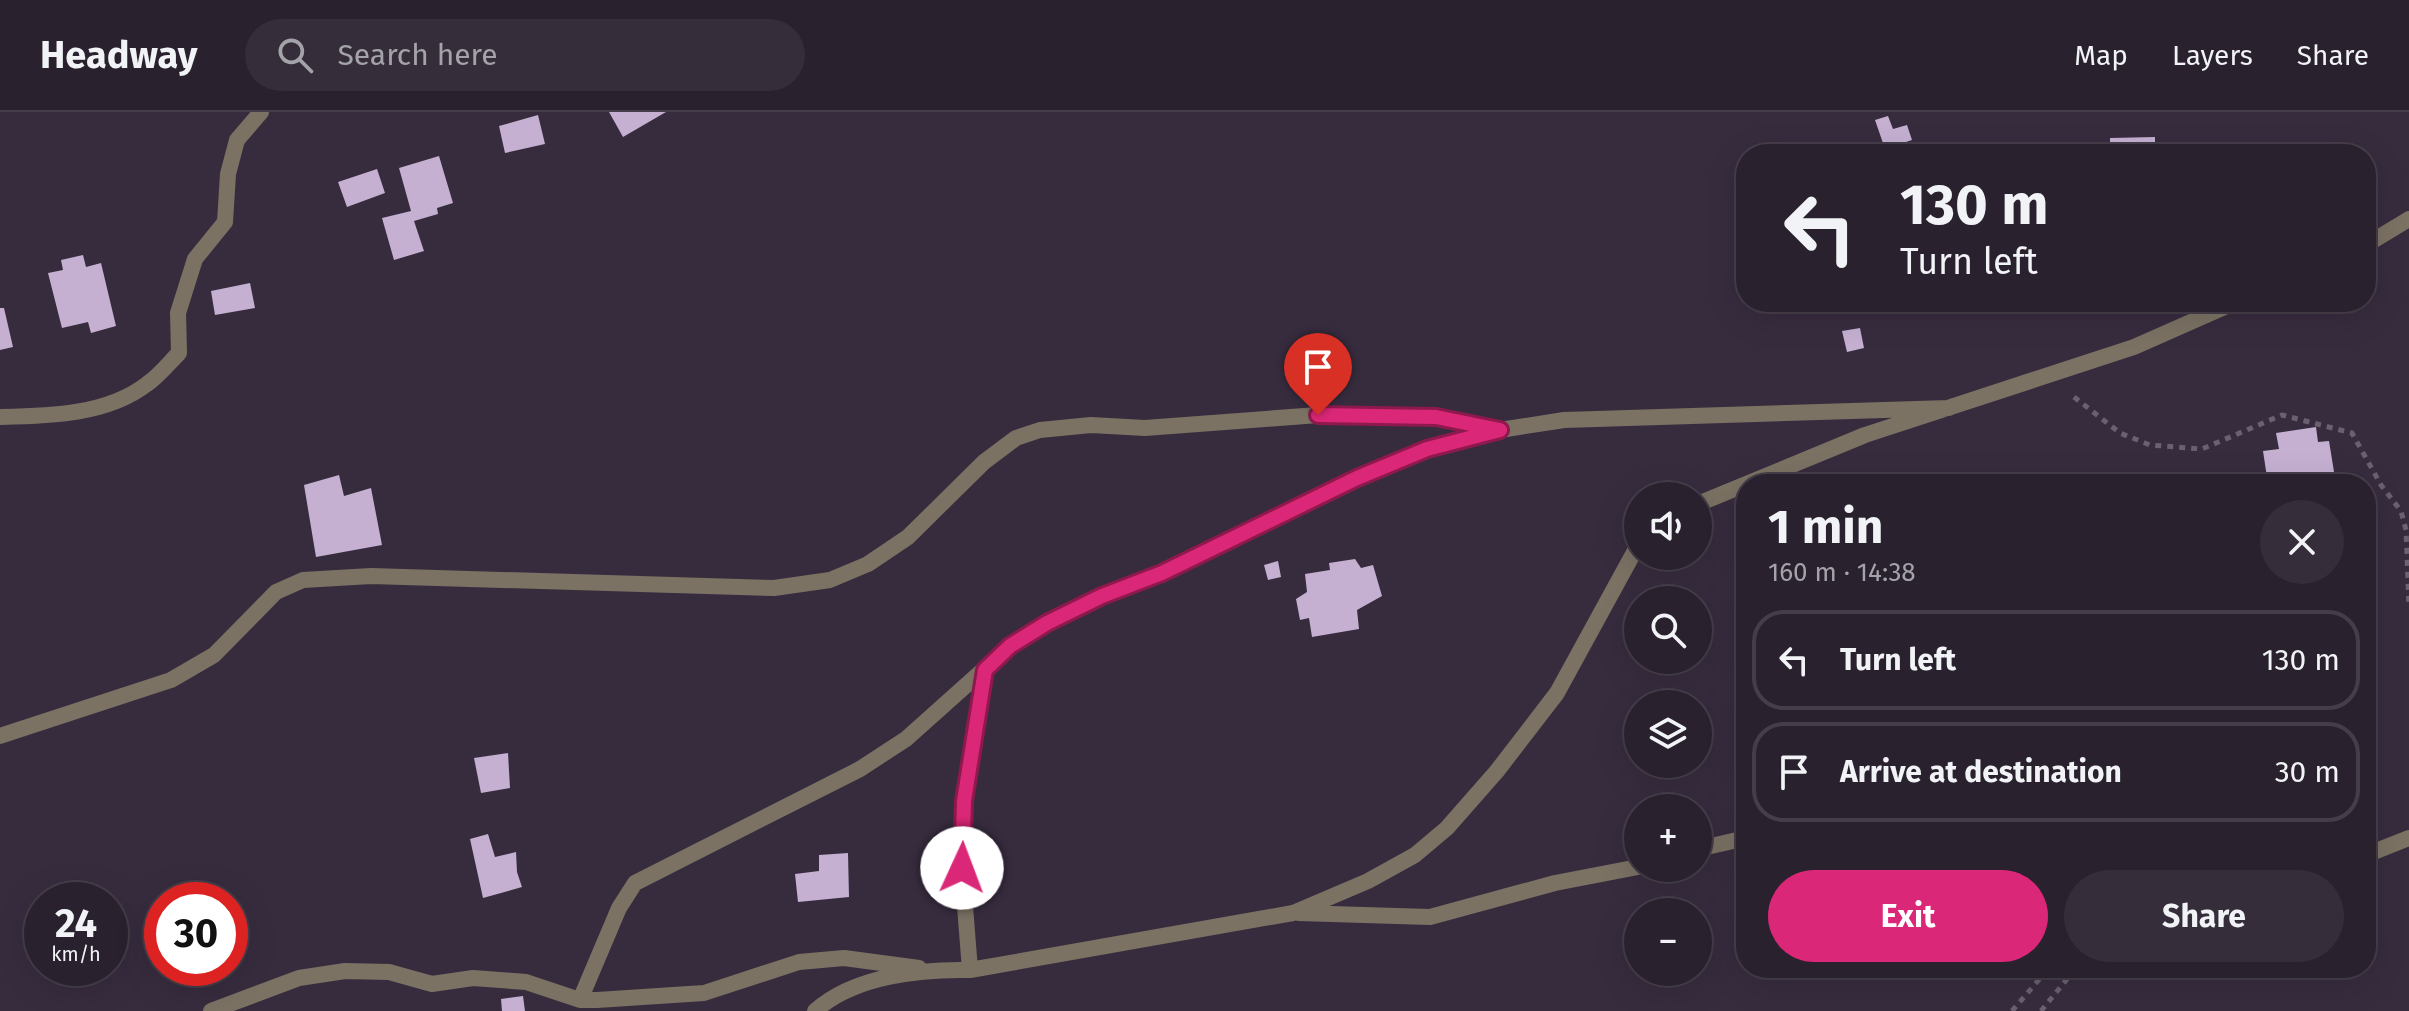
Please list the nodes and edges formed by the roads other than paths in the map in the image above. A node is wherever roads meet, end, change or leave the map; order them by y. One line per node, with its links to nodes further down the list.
1 (261, 112): 6 (street)
2 (2409, 219): 3 (street)
3 (2376, 239)
4 (2213, 312): 5 (street)
5 (1949, 408): 7 (street); 8 (street)
6 (0, 417)
7 (1500, 430): 12 (street); 13 (street)
8 (1771, 474)
9 (1736, 488): 10 (street)
10 (1712, 498)
11 (1624, 570): 19 (street)
12 (985, 670): 21 (street); 22 (street)
13 (0, 736)
14 (2409, 838): 17 (street)
15 (1736, 840): 16 (street)
16 (1712, 846)
17 (2376, 851)
18 (1624, 870): 19 (street)
19 (1293, 913): 21 (street)
20 (936, 969): 21 (street); 22 (street); 24 (street)
21 (970, 970)
22 (580, 1000): 23 (street)
23 (211, 1011)
24 (815, 1011)

